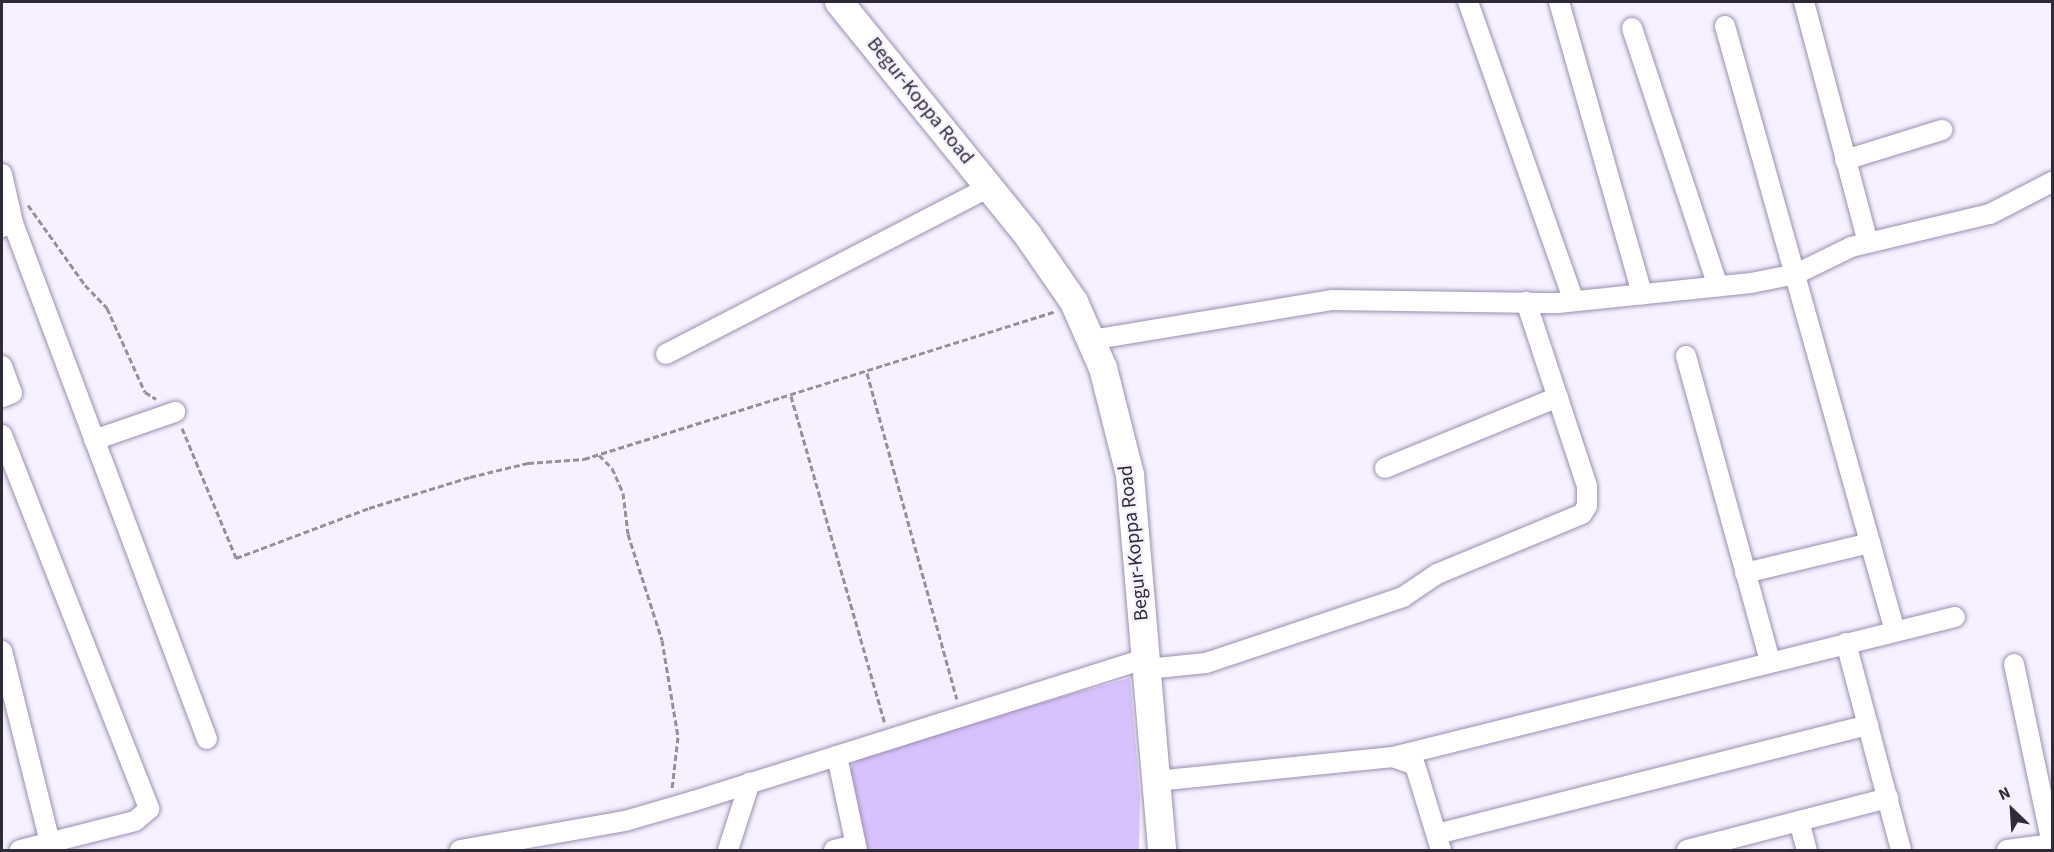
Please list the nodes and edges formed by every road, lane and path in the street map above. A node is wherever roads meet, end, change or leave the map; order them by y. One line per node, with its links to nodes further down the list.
1 (839, 2): 11 (main road, Begur-Koppa Road)
2 (1468, 2): 18 (street)
3 (1559, 2): 17 (street)
4 (1804, 2): 8 (street)
5 (1725, 26): 15 (street)
6 (1632, 28): 16 (street)
7 (1942, 130): 8 (street)
8 (1845, 160): 14 (street)
9 (2, 174): 13 (street)
10 (2052, 182): 14 (street)
11 (989, 187): 19 (main road, Begur-Koppa Road); 22 (street)
12 (22, 195): 29 (path)
13 (7, 225): 31 (street)
14 (1868, 243): 15 (street)
15 (1796, 274): 16 (street); 34 (street)
16 (1718, 286): 17 (street)
17 (1642, 294): 18 (street)
18 (1574, 301): 20 (street)
19 (1074, 302): 21 (main road, Begur-Koppa Road); 25 (path)
20 (1526, 302): 21 (street); 28 (street)
21 (1091, 340): 41 (main road, Begur-Koppa Road)
22 (666, 354)
23 (1686, 356): 35 (street)
24 (2, 366): 27 (street)
25 (866, 372): 26 (path); 43 (path)
26 (791, 395): 32 (path); 45 (path)
27 (2, 397)
28 (1558, 397): 33 (street); 41 (street)
29 (175, 412): 31 (street); 32 (path)
30 (2, 435): 56 (street)
31 (94, 440): 46 (street)
32 (598, 454): 52 (path)
33 (1385, 468)
34 (1870, 543): 35 (street); 37 (street)
35 (1745, 573): 40 (street)
36 (1955, 616): 37 (street)
37 (1895, 631): 38 (street)
38 (1846, 644): 40 (street); 44 (street)
39 (2, 651): 56 (street)
40 (1770, 662): 48 (street)
41 (1146, 664): 43 (street); 49 (main road, Begur-Koppa Road)
42 (2014, 664): 55 (street)
43 (962, 715): 45 (street)
44 (1868, 724): 51 (street); 54 (street)
45 (888, 738): 47 (street)
46 (207, 739)
47 (837, 756): 50 (street); 58 (street)
48 (1393, 757): 49 (street); 54 (street)
49 (1156, 781): 63 (main road, Begur-Koppa Road)
50 (750, 782): 52 (street); 61 (street)
51 (1888, 798): 53 (street); 66 (street)
52 (668, 808): 60 (street)
53 (1799, 821): 57 (street); 65 (street)
54 (1439, 842)
55 (2052, 844): 67 (street)
56 (51, 847): 59 (street)
57 (1715, 847): 64 (street)
58 (856, 848): 62 (street)
59 (20, 850)
60 (460, 850)
61 (728, 850)
62 (834, 850)
63 (1162, 850)
64 (1687, 850)
65 (1807, 850)
66 (1901, 850)
67 (2007, 850)

